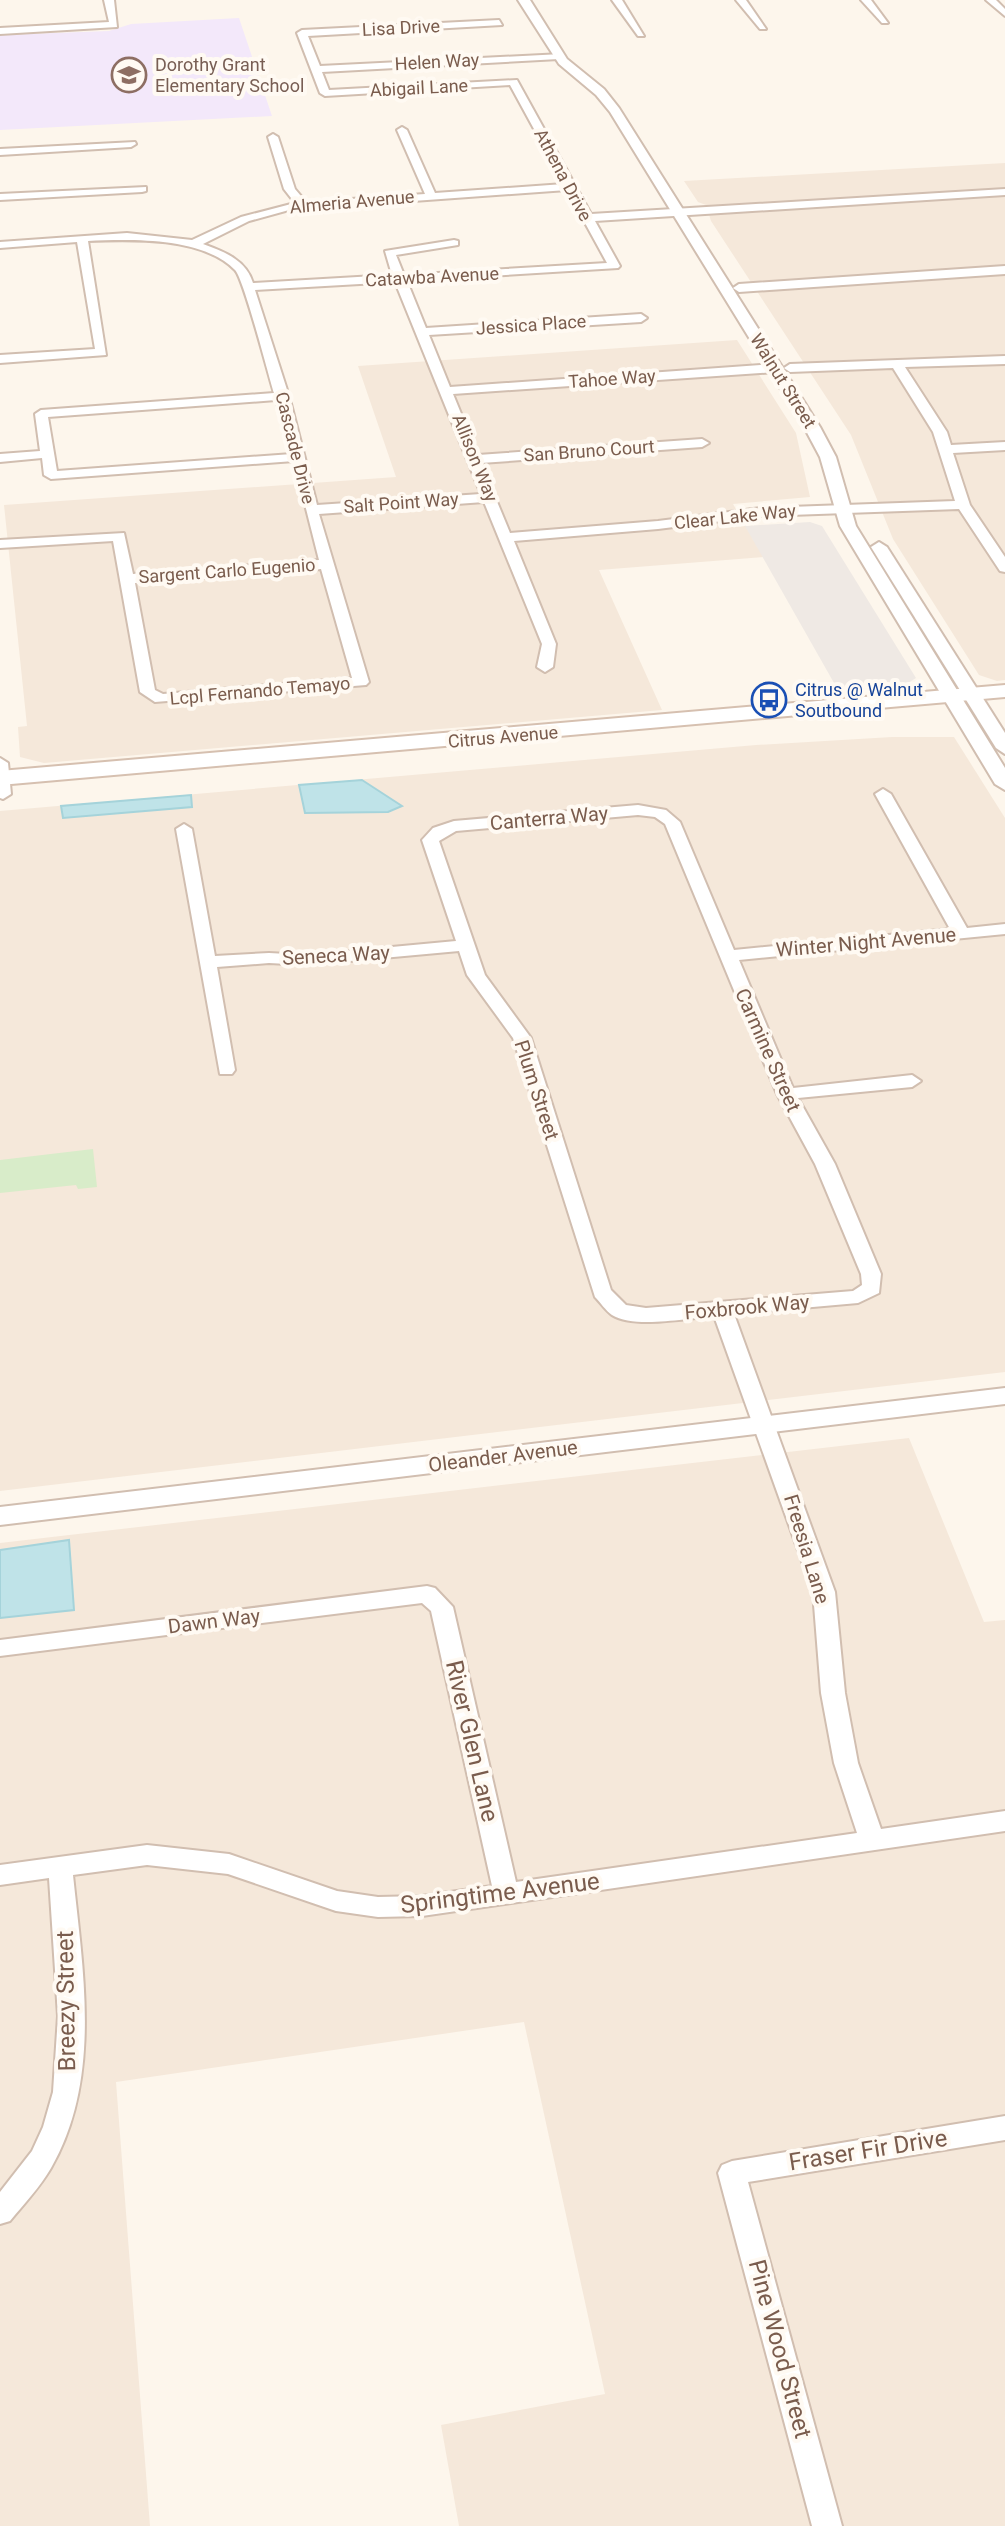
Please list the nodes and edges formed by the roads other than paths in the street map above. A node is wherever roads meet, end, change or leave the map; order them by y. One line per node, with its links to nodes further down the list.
1 (109, 0): 12 (street)
2 (524, 0): 14 (street, Walnut Street)
3 (535, 0): 27 (street, Walnut Street)
4 (617, 0): 13 (street)
5 (741, 0): 11 (street)
6 (866, 0): 9 (street)
7 (991, 0): 8 (street)
8 (1004, 13)
9 (885, 21)
10 (499, 23): 15 (street, Lisa Drive)
11 (763, 27)
12 (0, 31)
13 (641, 34)
14 (559, 56): 15 (street, Helen Way); 27 (street, Walnut Street)
15 (315, 69): 16 (street, Abigail Lane)
16 (513, 82): 21 (street, Athena Drive)
17 (402, 130): 24 (street)
18 (273, 137): 26 (street)
19 (131, 144): 20 (street)
20 (0, 152)
21 (569, 187): 24 (street, Almeria Avenue); 28 (street, Athena Drive)
22 (142, 189): 25 (street)
23 (1005, 192): 27 (street)
24 (431, 196): 26 (street, Almeria Avenue)
25 (0, 197)
26 (302, 205): 32 (street, Almeria Avenue)
27 (684, 212): 28 (street); 37 (street, Walnut Street); 43 (street, Walnut Street)
28 (586, 218): 33 (street, Athena Drive)
29 (82, 239): 31 (street); 32 (street); 40 (street)
30 (454, 243): 35 (street, Allison Way)
31 (0, 245)
32 (192, 245): 36 (street, Cascade Drive)
33 (614, 266): 35 (street, Catawba Avenue)
34 (1005, 270): 37 (street)
35 (400, 280): 36 (street, Catawba Avenue); 39 (street, Allison Way)
36 (250, 287): 45 (street, Cascade Drive)
37 (739, 288): 43 (street, Walnut Street)
38 (641, 318): 39 (street, Jessica Place)
39 (421, 332): 44 (street, Allison Way)
40 (0, 359)
41 (1005, 360): 42 (street, Tahoe Way)
42 (897, 365): 43 (street, Tahoe Way); 48 (street)
43 (783, 368): 44 (street, Tahoe Way); 55 (street, Walnut Street)
44 (448, 391): 52 (street, Allison Way)
45 (283, 396): 49 (street); 50 (street, Cascade Drive)
46 (702, 443): 52 (street, San Bruno Court)
47 (1005, 446): 48 (street)
48 (946, 449): 54 (street)
49 (48, 454): 50 (street); 51 (street)
50 (300, 457): 56 (street, Cascade Drive)
51 (0, 458)
52 (476, 459): 53 (street, Allison Way)
53 (491, 497): 56 (street, Salt Point Way); 57 (street, Allison Way)
54 (963, 505): 55 (street, Clear Lake Way); 59 (street)
55 (848, 508): 57 (street, Clear Lake Way); 67 (street, Walnut Street)
56 (311, 510): 61 (street, Cascade Drive)
57 (507, 537): 64 (street, Allison Way)
58 (1005, 537): 59 (street)
59 (985, 539): 62 (street)
60 (0, 544): 63 (street)
61 (327, 564): 63 (street, Sargent Carlo Eugenio); 65 (street, Cascade Drive)
62 (1005, 568)
63 (127, 579): 65 (street, Lcpl Fernando Temayo)
64 (545, 667)
65 (361, 682)
66 (1005, 691): 67 (main road, Citrus Avenue)
67 (966, 703): 68 (main road, Citrus Avenue); 69 (street, Walnut Street); 70 (main road, Citrus Avenue); 71 (street, Walnut Street)
68 (1005, 708)
69 (1005, 748)
70 (1, 781)
71 (1005, 784)
72 (883, 794): 77 (street)
73 (660, 813): 75 (street, Canterra Way); 79 (street, Carmine Street)
74 (184, 829): 80 (street)
75 (439, 831): 78 (street, Plum Street)
76 (1005, 929): 77 (street, Winter Night Avenue)
77 (961, 933): 79 (street, Winter Night Avenue)
78 (465, 945): 80 (street, Seneca Way); 86 (street, Plum Street)
79 (727, 956): 83 (street, Carmine Street)
80 (206, 962): 81 (street)
81 (226, 1070)
82 (912, 1081): 83 (street)
83 (786, 1094): 84 (street, Carmine Street)
84 (872, 1288): 85 (street, Foxbrook Way)
85 (722, 1309): 86 (street, Foxbrook Way); 88 (street, Freesia Lane)
86 (620, 1311)
87 (1005, 1396): 88 (street, Oleander Avenue)
88 (764, 1424): 89 (street, Oleander Avenue); 93 (street, Freesia Lane)
89 (0, 1516)
90 (427, 1594): 91 (street, Dawn Way); 96 (street, River Glen Lane)
91 (0, 1648)
92 (1005, 1821): 93 (street, Springtime Avenue)
93 (873, 1842): 96 (street, Springtime Avenue)
94 (60, 1866): 95 (street, Springtime Avenue); 96 (street, Springtime Avenue); 99 (street, Breezy Street)
95 (0, 1875)
96 (506, 1894)
97 (1005, 2128): 98 (street, Fraser Fir Drive)
98 (732, 2173): 100 (street, Pine Wood Street)
99 (0, 2212)
100 (827, 2526)

